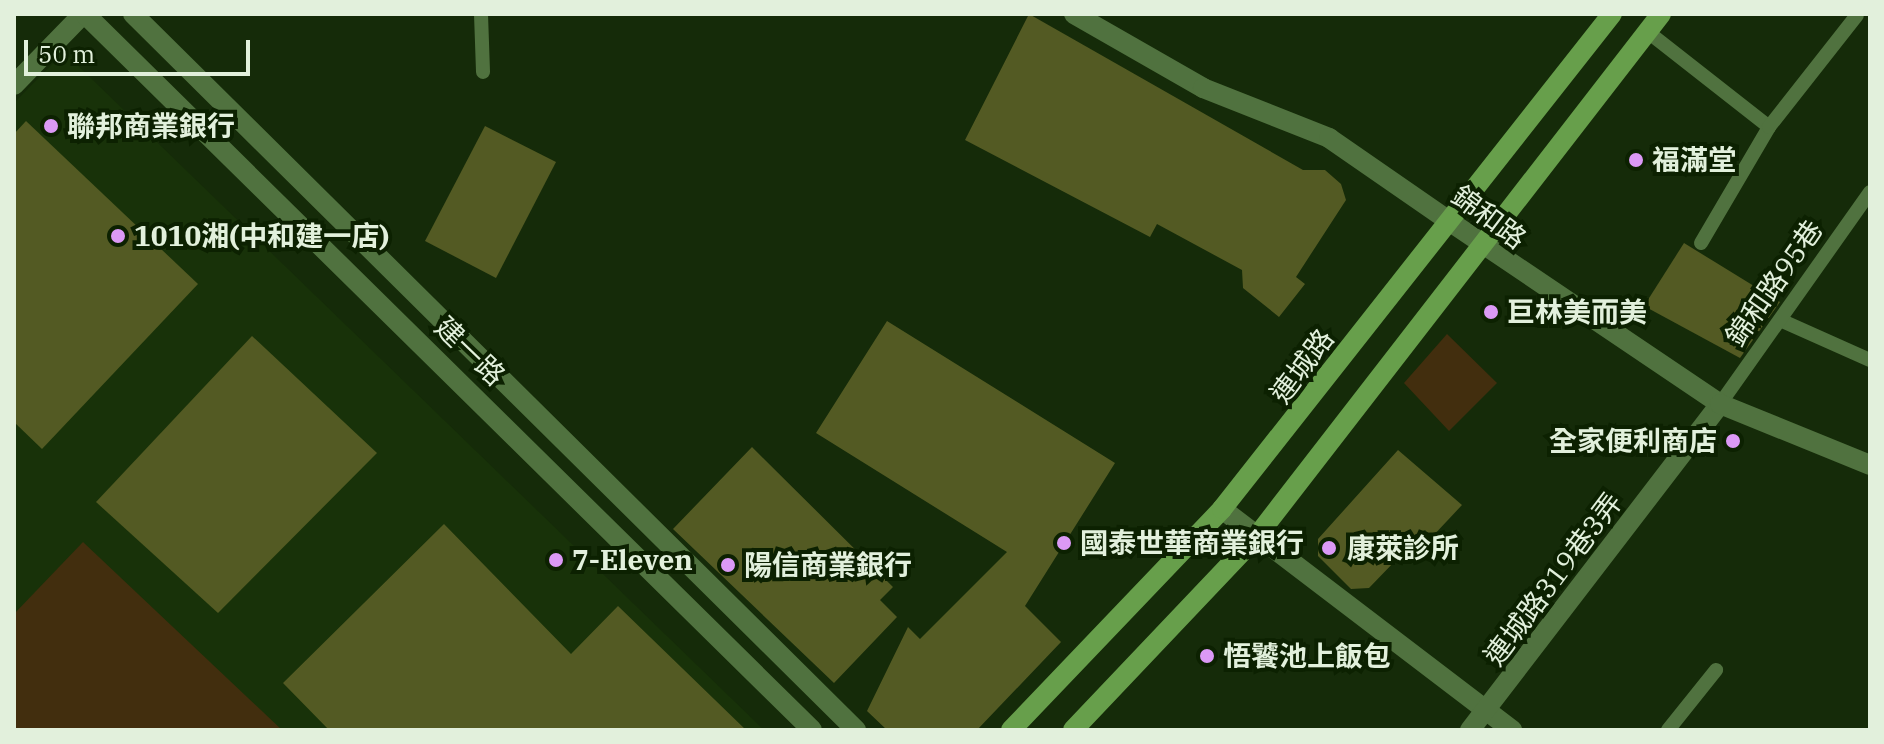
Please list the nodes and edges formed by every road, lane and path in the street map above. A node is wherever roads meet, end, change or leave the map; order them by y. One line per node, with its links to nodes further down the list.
1 (84, 14): 10 (street); 25 (street, 建一路)
2 (133, 14): 26 (street, 建一路)
3 (481, 14): 9 (lane)
4 (1074, 14): 14 (street, 錦和路)
5 (1612, 14): 14 (main road, 連城路)
6 (1661, 14): 8 (main road)
7 (1857, 15): 11 (lane)
8 (1648, 32): 11 (lane); 16 (main road)
9 (483, 72)
10 (14, 85)
11 (1769, 127): 15 (lane)
12 (1870, 192): 13 (lane, 錦和路95巷)
13 (1864, 212): 17 (lane, 錦和路95巷)
14 (1446, 219): 16 (street, 錦和路); 21 (main road, 連城路)
15 (1701, 243)
16 (1484, 250): 19 (street, 錦和路); 22 (main road)
17 (1780, 320): 18 (lane); 19 (lane, 錦和路95巷)
18 (1870, 360)
19 (1720, 404): 20 (street, 錦和路); 24 (street, 連城路319巷3弄)
20 (1870, 465)
21 (1222, 509): 22 (street); 27 (main road, 連城路)
22 (1257, 536): 24 (street); 28 (main road)
23 (1716, 670): 31 (lane)
24 (1487, 711): 29 (street, 連城路319巷3弄); 30 (street)
25 (812, 730)
26 (856, 730)
27 (1011, 730)
28 (1073, 730)
29 (1470, 730)
30 (1512, 730)
31 (1668, 730)

